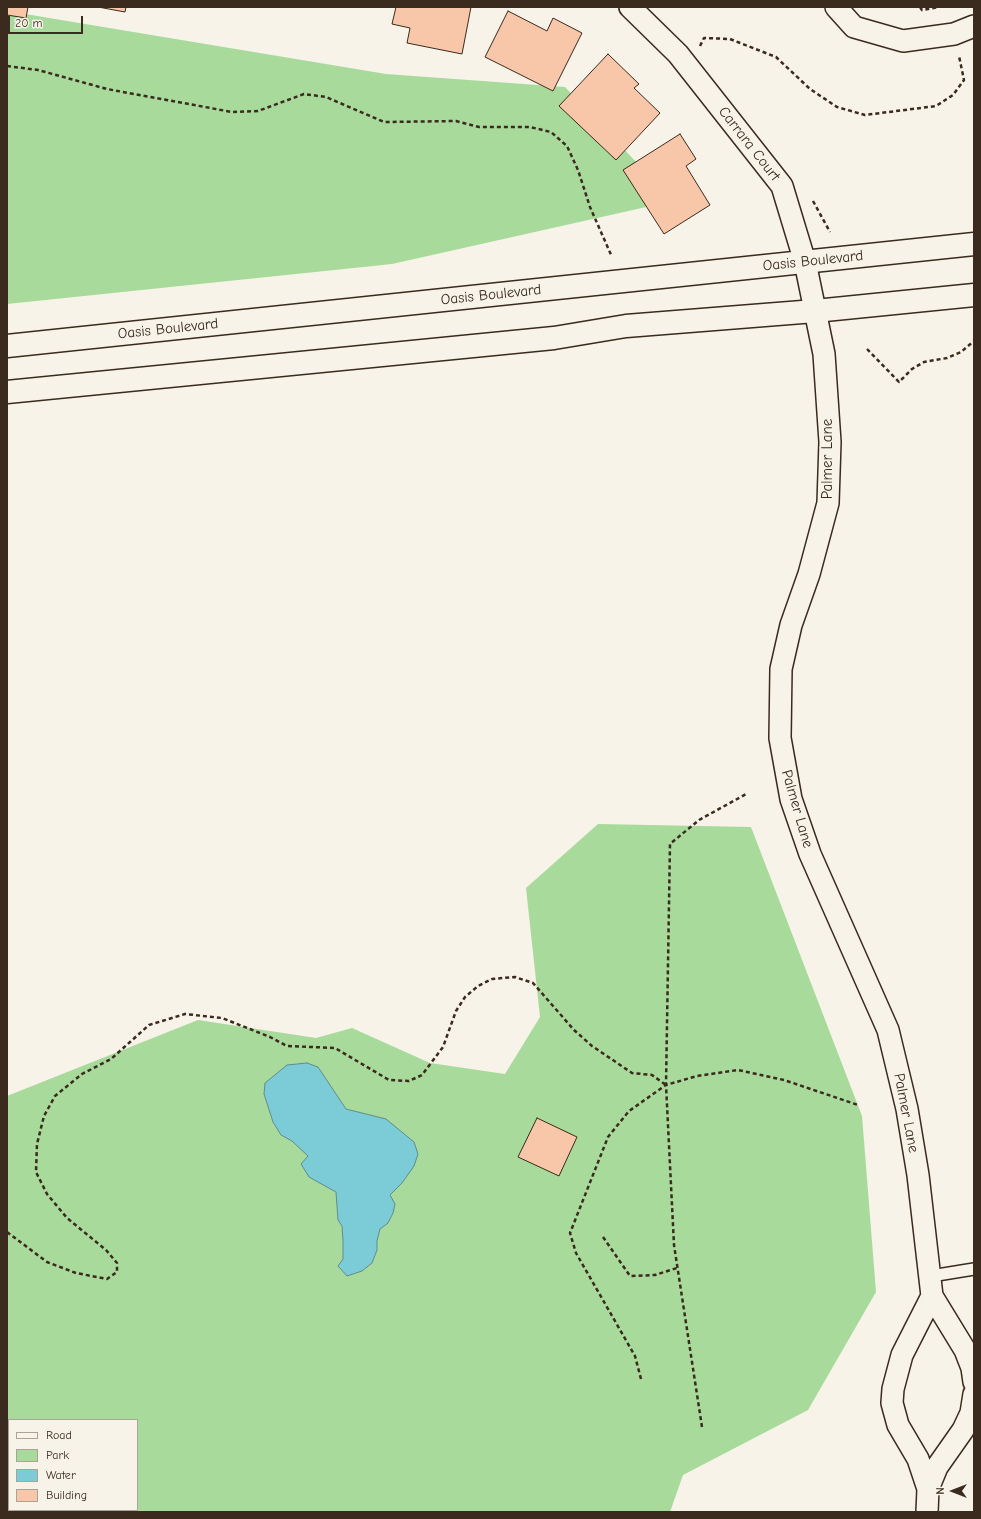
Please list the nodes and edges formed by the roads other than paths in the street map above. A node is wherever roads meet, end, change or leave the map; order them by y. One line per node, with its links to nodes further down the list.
1 (630, 7): 5 (street, Carrara Court)
2 (836, 7): 3 (street)
3 (974, 26)
4 (974, 244): 5 (main road, Oasis Boulevard)
5 (805, 262): 7 (street, Carrara Court); 8 (main road, Oasis Boulevard)
6 (974, 295): 7 (main road)
7 (815, 311): 9 (main road); 11 (street, Palmer Lane)
8 (7, 346)
9 (7, 392)
10 (974, 1269): 11 (lane)
11 (931, 1286): 12 (street, Palmer Lane); 14 (street)
12 (974, 1382)
13 (974, 1394): 14 (street)
14 (928, 1490): 15 (street)
15 (927, 1512)

